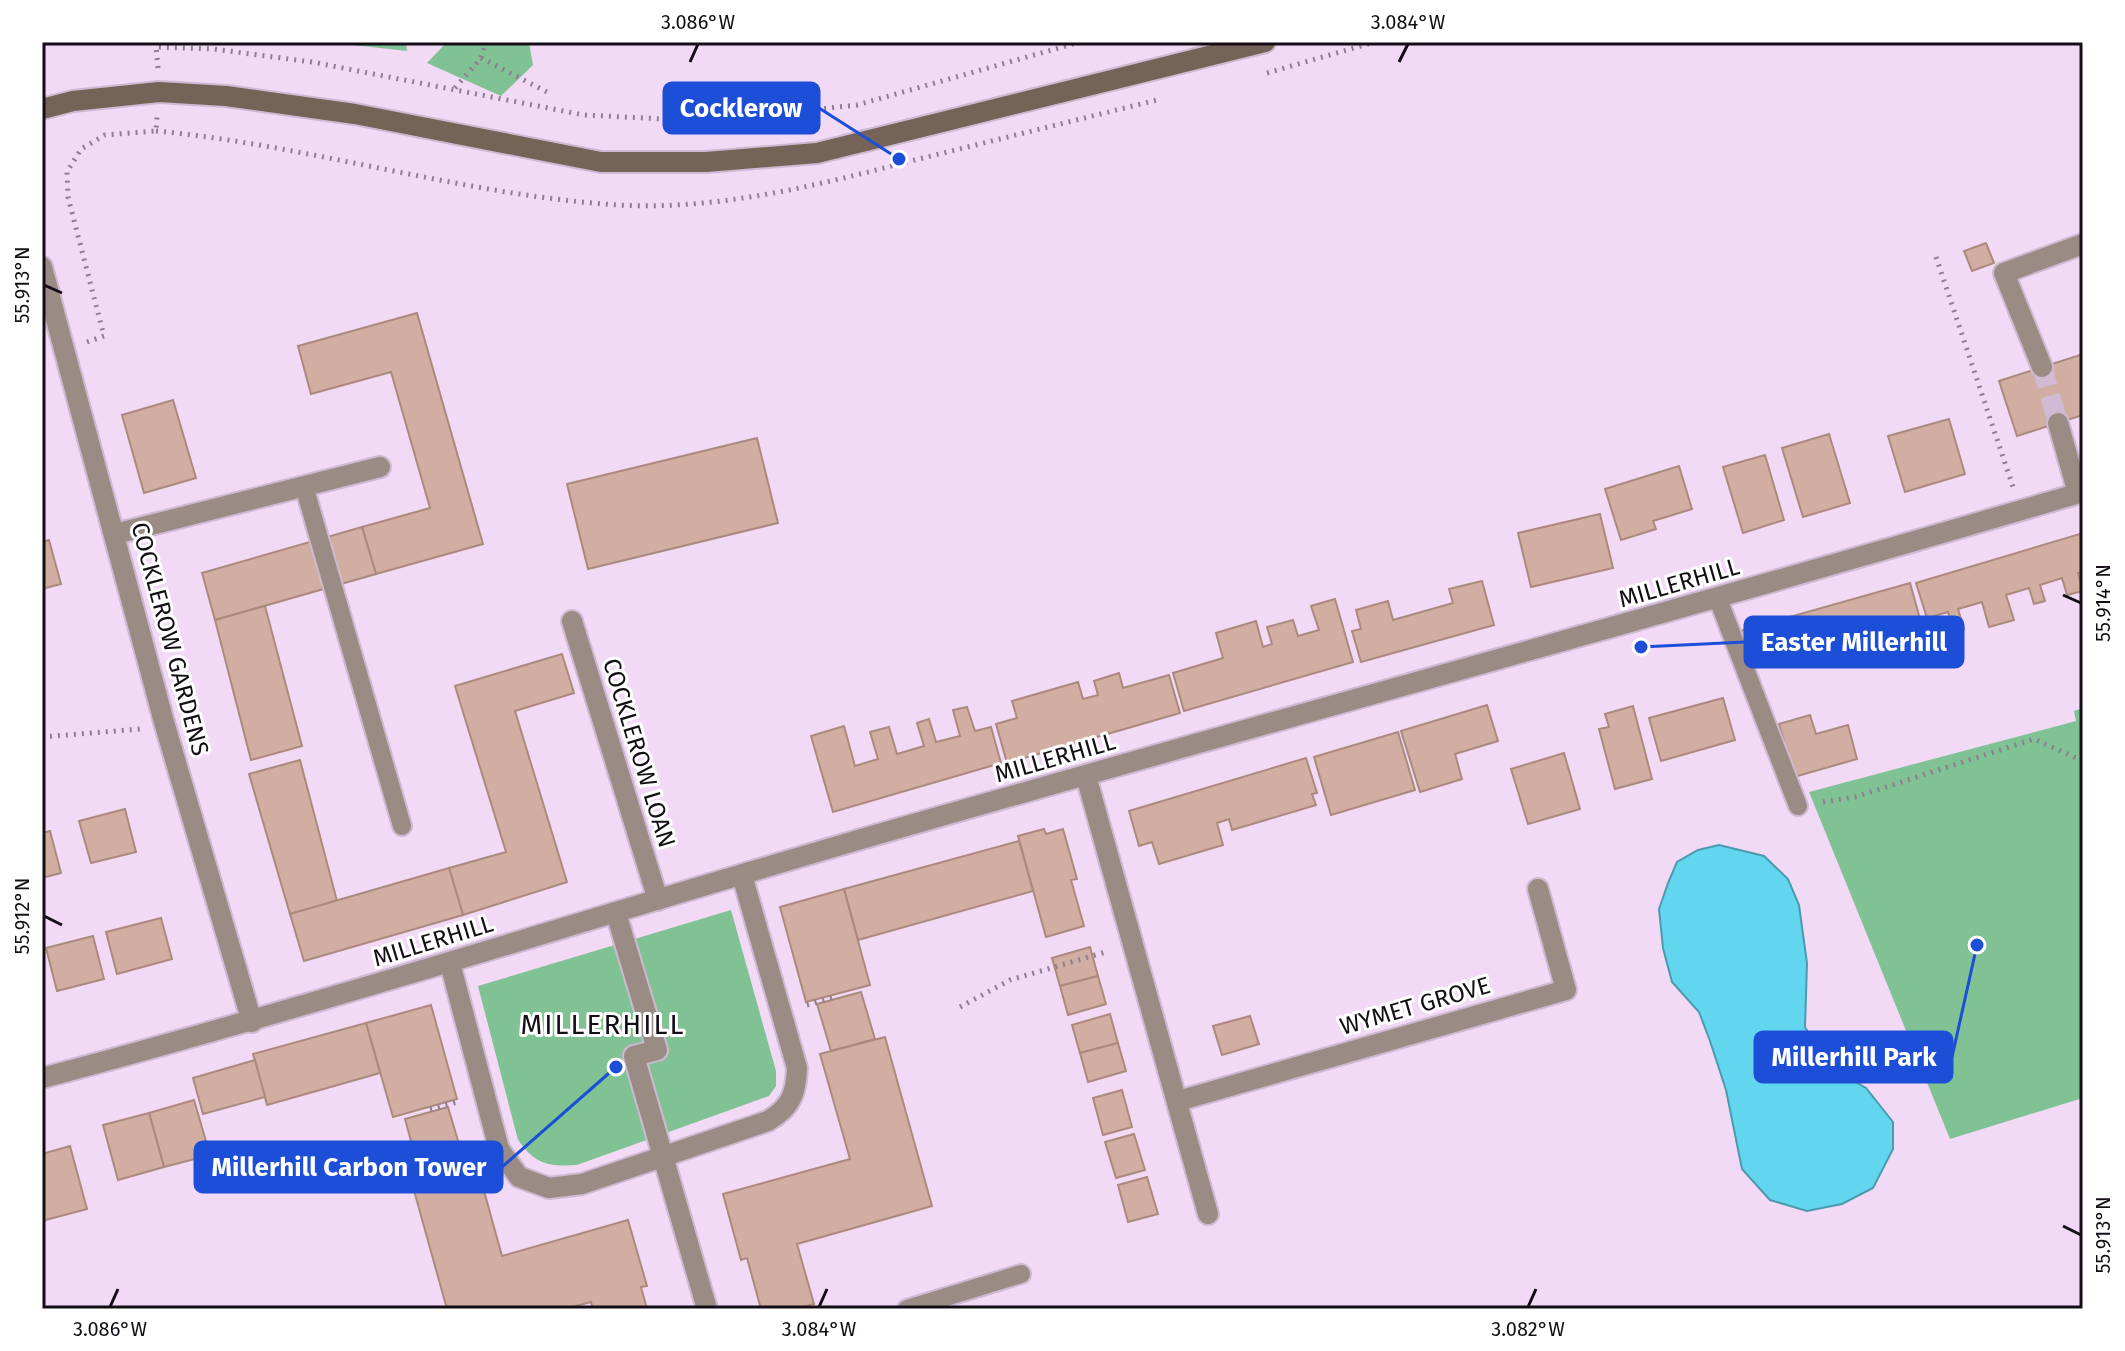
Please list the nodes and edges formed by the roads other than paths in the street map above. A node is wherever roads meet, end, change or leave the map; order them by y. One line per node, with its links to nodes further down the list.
1 (1265, 42): 2 (main road)
2 (42, 109)
3 (2083, 244): 5 (street)
4 (43, 275): 10 (street, COCKLEROW GARDENS)
5 (2042, 367)
6 (2058, 423): 9 (street)
7 (380, 467): 8 (street)
8 (304, 486): 10 (street); 15 (lane)
9 (2080, 492): 11 (street, MILLERHILL)
10 (115, 534): 21 (street, COCKLEROW GARDENS)
11 (1718, 599): 13 (street, MILLERHILL); 14 (lane)
12 (572, 621): 18 (street, COCKLEROW LOAN)
13 (1086, 776): 16 (street, MILLERHILL); 23 (street)
14 (1798, 806)
15 (402, 826)
16 (742, 875): 18 (street, MILLERHILL); 24 (street)
17 (1538, 889): 23 (street, WYMET GROVE)
18 (658, 900): 19 (street, MILLERHILL)
19 (616, 913): 20 (street, MILLERHILL); 24 (street)
20 (450, 963): 21 (street, MILLERHILL); 24 (street)
21 (252, 1022): 22 (street, MILLERHILL)
22 (42, 1078)
23 (1178, 1101): 25 (street)
24 (664, 1158): 27 (street)
25 (1208, 1214)
26 (1021, 1274): 28 (lane)
27 (707, 1309)
28 (907, 1309)

